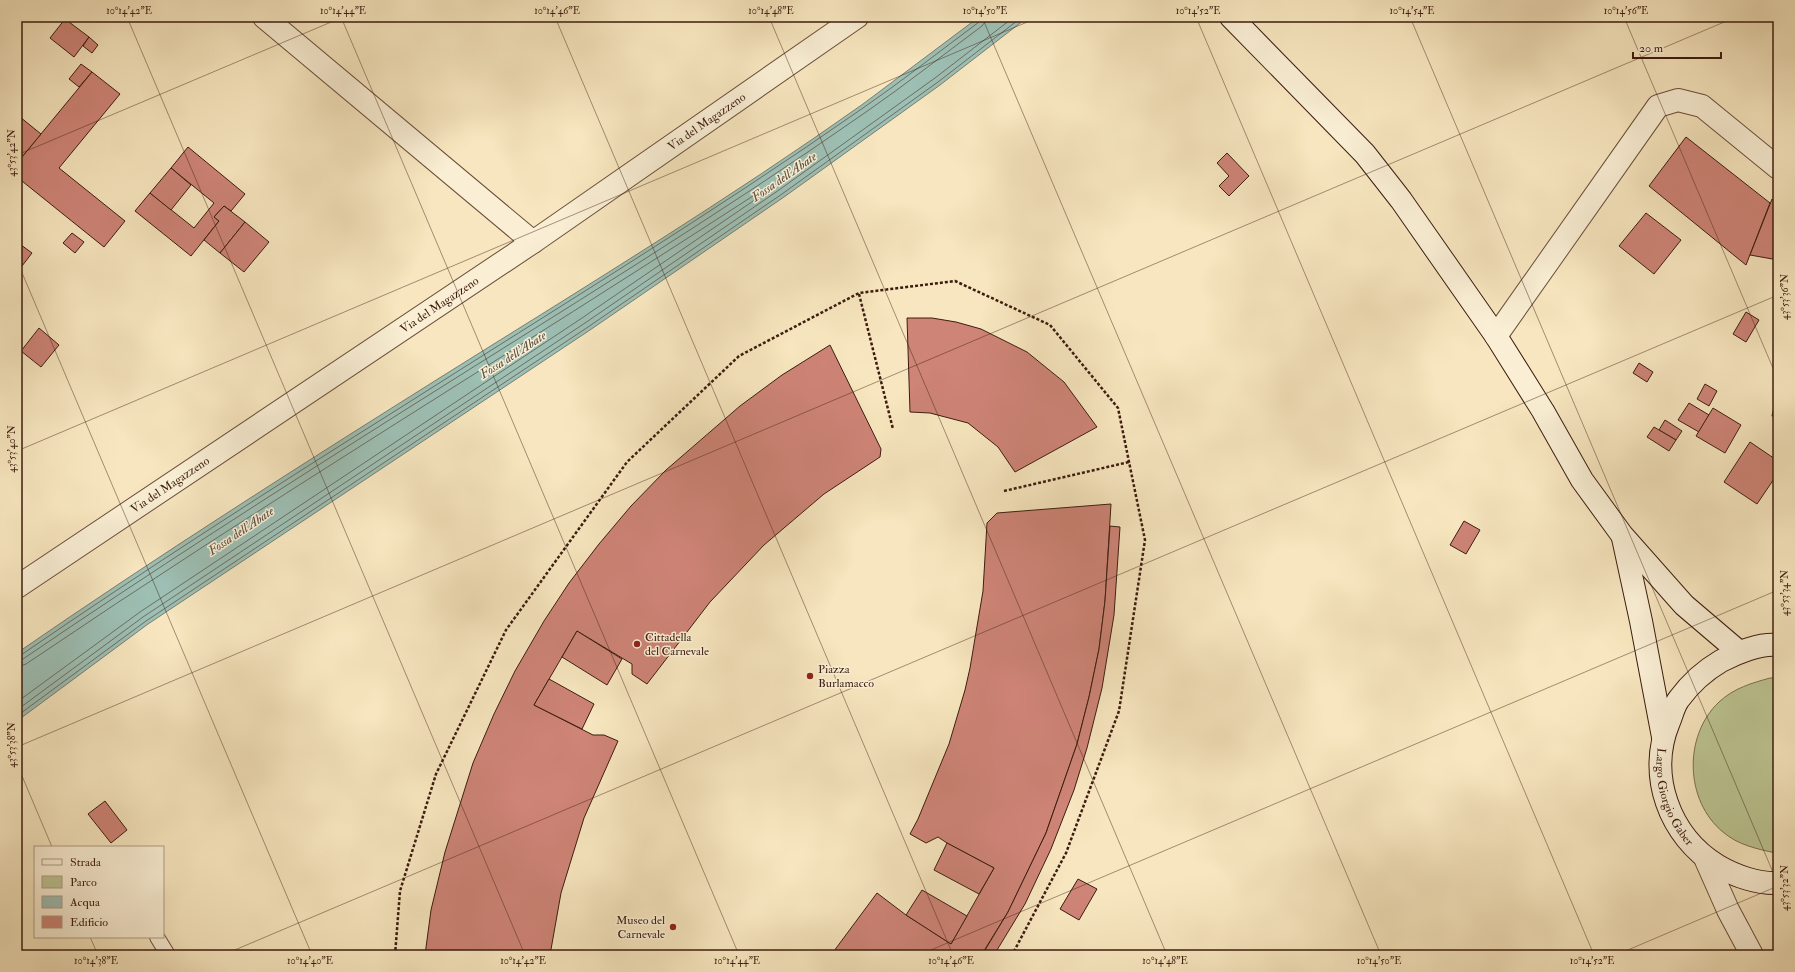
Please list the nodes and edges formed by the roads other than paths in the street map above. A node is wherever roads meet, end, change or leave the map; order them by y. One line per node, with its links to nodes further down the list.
1 (264, 17): 5 (street)
2 (857, 17): 5 (street, Via del Magazzeno)
3 (1232, 17): 6 (street)
4 (1778, 168): 6 (street)
5 (533, 242): 8 (street, Via del Magazzeno)
6 (1496, 336): 7 (street)
7 (1622, 535): 10 (street); 11 (street)
8 (17, 587)
9 (1777, 642): 10 (street, Largo Giorgio Gaber)
10 (1738, 651): 11 (street, Largo Giorgio Gaber)
11 (1663, 737): 12 (street, Largo Giorgio Gaber)
12 (1705, 858): 13 (street, Largo Giorgio Gaber); 16 (street)
13 (1778, 883)
14 (158, 938): 15 (lane)
15 (168, 955)
16 (1752, 955)

